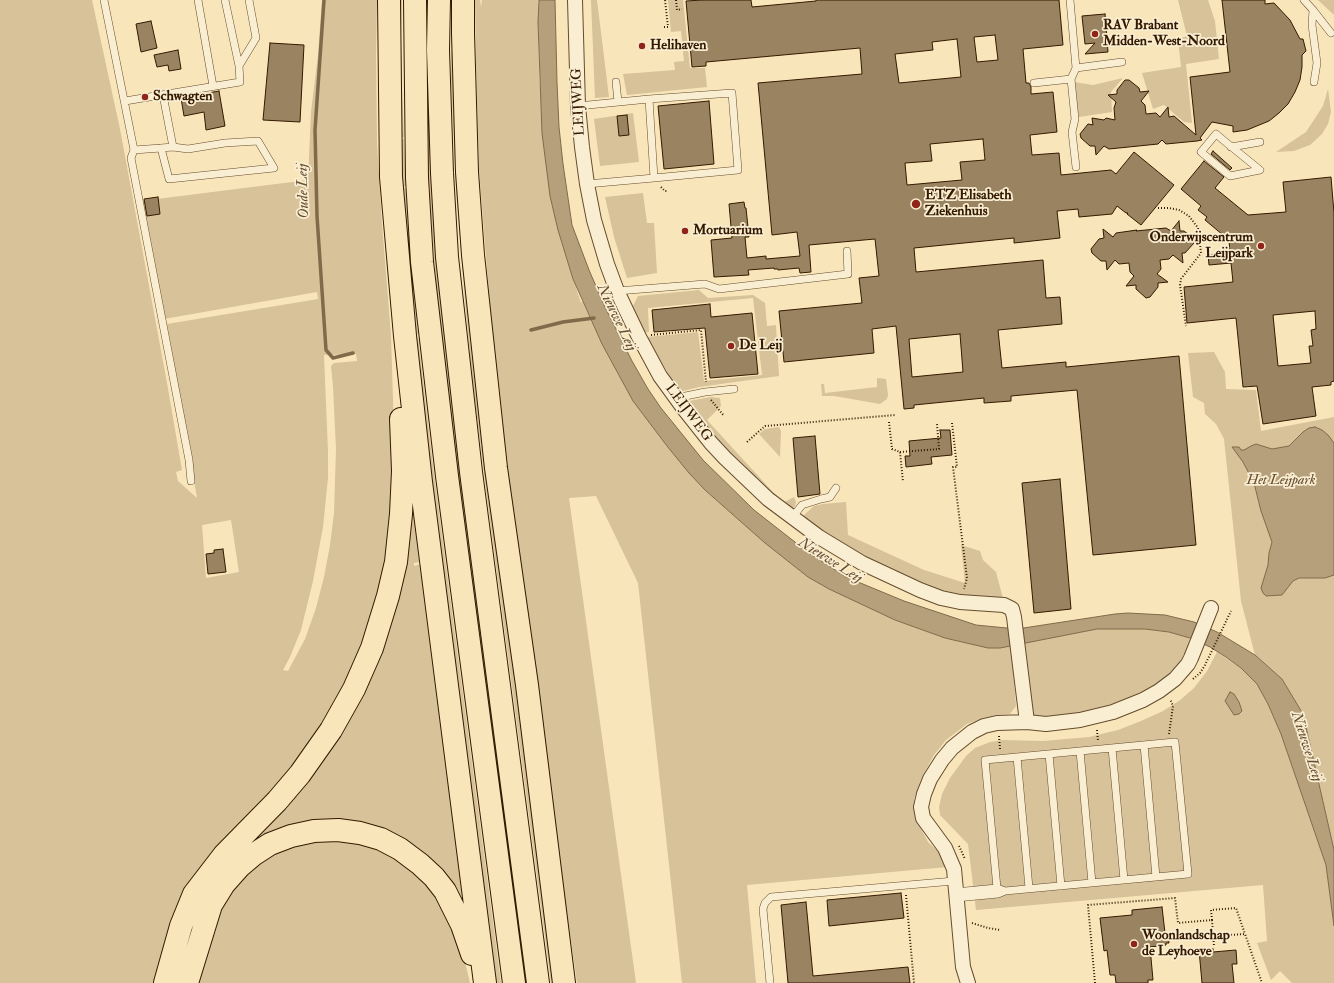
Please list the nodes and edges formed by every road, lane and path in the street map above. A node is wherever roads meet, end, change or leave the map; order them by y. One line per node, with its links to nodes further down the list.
1 (104, 0): 28 (lane)
2 (198, 0): 25 (lane)
3 (226, 0): 19 (lane)
4 (250, 0): 19 (lane)
5 (389, 0): 44 (highway)
6 (415, 0): 97 (highway)
7 (439, 0): 98 (highway)
8 (463, 0): 99 (highway)
9 (575, 0): 30 (street, LEIJWEG)
10 (666, 0): 16 (path)
11 (676, 0): 14 (path)
12 (1070, 0): 20 (lane)
13 (1304, 0): 15 (lane)
14 (682, 9)
15 (1313, 10): 17 (lane); 23 (lane)
16 (664, 27)
17 (1331, 33)
18 (1122, 62): 20 (lane)
19 (239, 66): 25 (lane)
20 (1076, 68): 21 (lane)
21 (1071, 79): 24 (lane); 36 (lane)
22 (616, 82): 29 (lane)
23 (1314, 82)
24 (1034, 83)
25 (213, 86): 26 (lane)
26 (163, 95): 28 (lane); 32 (lane)
27 (649, 99): 29 (lane); 37 (lane); 37 (lane)
28 (125, 101): 35 (lane)
29 (618, 102): 30 (lane)
30 (578, 106): 38 (street, LEIJWEG)
31 (1260, 142): 33 (lane)
32 (173, 147): 34 (lane); 34 (lane)
33 (1231, 147): 33 (lane)
34 (161, 148): 35 (lane)
35 (134, 150): 55 (lane)
36 (1076, 167)
37 (654, 178): 38 (lane)
38 (587, 184): 41 (street, LEIJWEG)
39 (1158, 208): 42 (path)
40 (847, 251): 41 (lane)
41 (617, 291): 47 (street, LEIJWEG)
42 (1186, 326)
43 (652, 335): 46 (path)
44 (405, 336): 94 (highway); 96 (highway)
45 (734, 389): 46 (lane)
46 (704, 392): 47 (lane); 49 (path)
47 (676, 398): 58 (street, LEIJWEG)
48 (895, 415): 53 (path)
49 (724, 416)
50 (889, 422): 54 (path)
51 (952, 423): 59 (path)
52 (937, 424): 54 (path)
53 (747, 442)
54 (900, 452): 56 (path)
55 (191, 481)
56 (903, 482)
57 (836, 488): 58 (lane)
58 (791, 518): 59 (street, LEIJWEG)
59 (960, 602): 64 (street, LEIJWEG)
60 (1211, 608): 64 (street)
61 (1231, 611): 62 (path)
62 (1205, 665)
63 (1170, 698): 68 (path)
64 (1027, 722): 85 (street)
65 (999, 736): 66 (path); 67 (path); 74 (path)
66 (1005, 736)
67 (993, 737)
68 (1168, 742): 69 (lane); 77 (lane)
69 (1144, 745): 70 (lane); 77 (lane)
70 (1112, 748): 71 (lane); 78 (lane)
71 (1080, 751): 72 (lane); 79 (lane)
72 (1049, 754): 73 (lane); 81 (lane)
73 (1017, 757): 74 (lane); 83 (lane)
74 (1001, 758): 82 (lane)
75 (956, 841): 76 (path)
76 (966, 865)
77 (1156, 877): 78 (lane)
78 (1124, 880): 79 (lane)
79 (1092, 882): 81 (lane)
80 (905, 885): 85 (lane); 100 (lane); 101 (path)
81 (1060, 886): 83 (lane)
82 (997, 888): 84 (lane); 85 (lane)
83 (1029, 888): 84 (lane)
84 (1005, 891): 85 (lane)
85 (959, 892): 87 (path); 93 (street)
86 (1212, 920): 90 (path); 91 (path); 104 (path)
87 (972, 923): 88 (path); 89 (path)
88 (973, 930)
89 (1000, 930)
90 (1245, 934): 91 (path); 105 (path)
91 (1213, 936): 92 (path)
92 (1214, 946)
93 (963, 967): 102 (street); 103 (street)
94 (165, 983)
95 (187, 983): 96 (highway)
96 (484, 983)
97 (514, 983)
98 (538, 983)
99 (564, 983)
100 (770, 983)
101 (914, 983)
102 (959, 983)
103 (968, 983)
104 (1096, 983)
105 (1262, 983)

